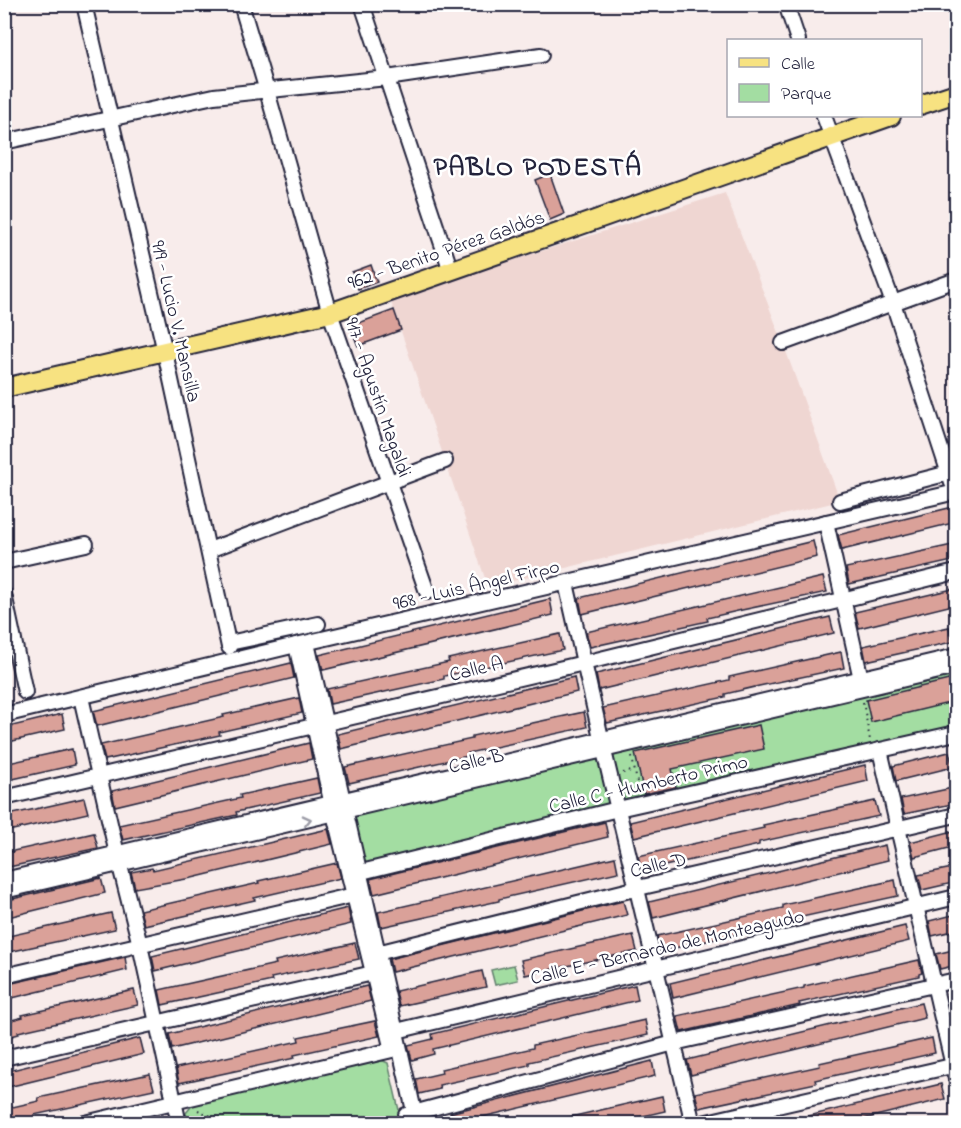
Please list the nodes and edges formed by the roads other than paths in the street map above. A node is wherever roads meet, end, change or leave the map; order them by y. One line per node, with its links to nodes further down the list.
1 (84, 4): 15 (street, 919 - Lucio V. Mansilla)
2 (241, 4): 10 (street, 917 - Agustín Magaldi)
3 (362, 4): 9 (street)
4 (786, 4): 7 (street)
5 (954, 4): 6 (street)
6 (957, 10)
7 (798, 39)
8 (541, 55): 9 (street)
9 (387, 78): 10 (street); 18 (street)
10 (267, 91): 15 (street); 21 (street, 917 - Agustín Magaldi)
11 (957, 93): 12 (main road)
12 (922, 105)
13 (824, 117): 16 (street)
14 (888, 117): 16 (main road, 962 - Benito Pérez Galdós)
15 (110, 119): 17 (street); 23 (street, 919 - Lucio V. Mansilla)
16 (831, 136): 18 (main road, 962 - Benito Pérez Galdós); 20 (street)
17 (4, 142)
18 (451, 271): 21 (main road, 962 - Benito Pérez Galdós)
19 (957, 280): 20 (street)
20 (892, 303): 22 (street); 27 (street)
21 (330, 313): 23 (main road, 962 - Benito Pérez Galdós); 26 (street, 917 - Agustín Magaldi)
22 (783, 343)
23 (165, 352): 24 (main road, 962 - Benito Pérez Galdós); 31 (street, 919 - Lucio V. Mansilla)
24 (4, 388)
25 (445, 461): 26 (street)
26 (388, 482): 31 (street); 35 (street, 917 - Agustín Magaldi)
27 (952, 483): 28 (street); 29 (street, 968 - Luis Ángel Firpo)
28 (840, 501)
29 (826, 522): 34 (street, 968 - Luis Ángel Firpo); 37 (street)
30 (86, 544): 32 (street)
31 (209, 550): 38 (street, 919 - Lucio V. Mansilla)
32 (4, 562)
33 (957, 573): 37 (street, Calle A)
34 (566, 583): 39 (street, 968 - Luis Ángel Firpo); 41 (street)
35 (428, 592)
36 (4, 594): 44 (street)
37 (843, 599): 41 (street, Calle A); 43 (street)
38 (318, 624)
39 (301, 644): 45 (street, 968 - Luis Ángel Firpo); 47 (street)
40 (957, 656): 43 (street, Calle B)
41 (584, 663): 47 (street, Calle A); 49 (street)
42 (957, 667): 43 (street, Calle B)
43 (861, 684): 49 (street, Calle B); 49 (street, Calle B)
44 (25, 692)
45 (81, 697): 46 (street, 968 - Luis Ángel Firpo); 51 (street)
46 (4, 715)
47 (319, 724): 51 (street, Calle A); 53 (street)
48 (957, 733): 50 (street, Calle C - Humberto Primo)
49 (603, 746): 53 (street, Calle B); 54 (street)
50 (877, 751): 54 (street, Calle C - Humberto Primo); 56 (street)
51 (98, 776): 52 (street, Calle A); 57 (street)
52 (4, 798)
53 (338, 807): 57 (street, Calle B); 58 (street)
54 (618, 809): 58 (street, Calle C - Humberto Primo); 60 (street)
55 (957, 815): 56 (street, Calle D)
56 (897, 828): 60 (street, Calle D); 64 (street)
57 (118, 859): 59 (street, Calle B); 61 (street, Calle B); 65 (street)
58 (354, 874): 62 (street); 66 (street)
59 (4, 880)
60 (638, 888): 66 (street, Calle D); 67 (street)
61 (4, 891)
62 (354, 895): 65 (street); 66 (street)
63 (957, 897): 64 (street, Calle E - Bernardo de Monteagudo)
64 (917, 907): 67 (street, Calle E - Bernardo de Monteagudo); 71 (street)
65 (140, 945): 69 (street); 72 (street)
66 (374, 953): 68 (street); 73 (street)
67 (656, 968): 73 (street, Calle E - Bernardo de Monteagudo); 74 (street)
68 (373, 973): 72 (street); 73 (street)
69 (4, 976)
70 (957, 980): 71 (street)
71 (934, 985): 74 (street); 77 (street)
72 (158, 1022): 76 (street); 78 (street)
73 (392, 1032): 75 (street); 79 (street)
74 (674, 1042): 79 (street); 82 (street)
75 (392, 1050): 78 (street); 79 (street)
76 (4, 1058)
77 (955, 1070): 83 (street)
78 (174, 1102): 80 (street); 81 (street)
79 (412, 1119)
80 (81, 1124)
81 (179, 1124)
82 (693, 1124)
83 (698, 1124)

